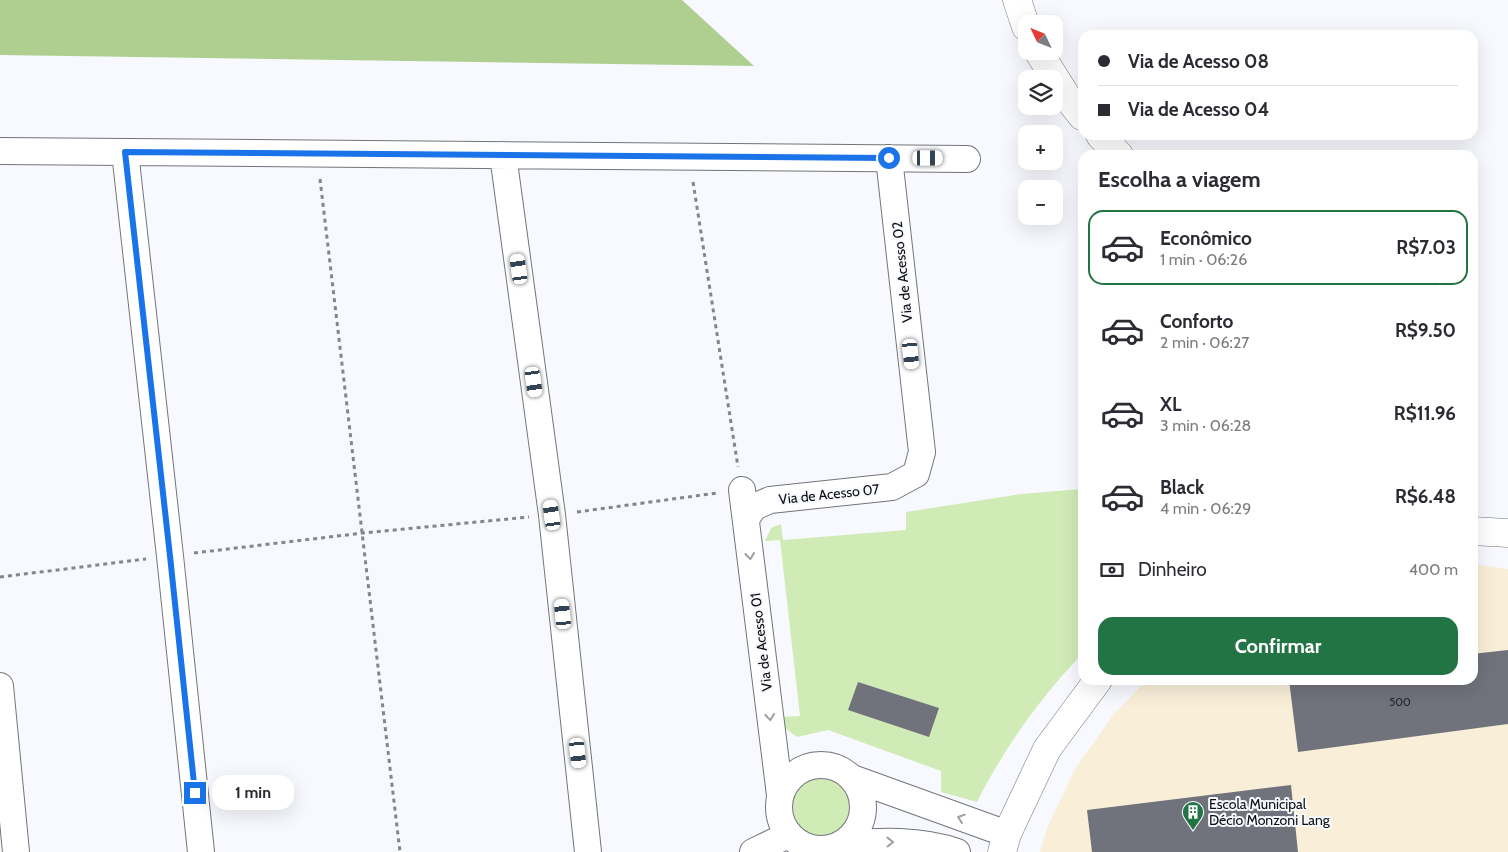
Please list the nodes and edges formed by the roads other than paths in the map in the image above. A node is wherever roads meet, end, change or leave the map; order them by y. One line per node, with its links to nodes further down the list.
1 (1017, 0): 2 (street)
2 (1022, 15)
3 (1044, 60): 4 (street)
4 (1078, 111)
5 (1105, 140): 6 (street)
6 (1114, 150)
7 (0, 151): 8 (street)
8 (125, 152): 9 (street); 27 (street)
9 (503, 155): 10 (street); 28 (street)
10 (889, 158): 11 (street); 12 (street, Via de Acesso 02)
11 (967, 159)
12 (916, 474): 14 (street, Via de Acesso 07)
13 (742, 490): 14 (street, Via de Acesso 01)
14 (746, 519): 19 (street, Via de Acesso 01, one-way to 19)
15 (1478, 531): 16 (street)
16 (1508, 533)
17 (1094, 685): 24 (street)
18 (0, 686): 26 (street)
19 (773, 744): 20 (street); 22 (street, Via de Acesso 01)
20 (811, 765): 21 (street); 22 (street)
21 (852, 778): 24 (street, one-way to 21); 25 (street)
22 (780, 795): 23 (street)
23 (785, 843): 25 (street); 29 (street)
24 (1004, 843)
25 (841, 844): 30 (street, one-way to 30)
26 (16, 852)
27 (201, 852)
28 (588, 852)
29 (753, 852)
30 (957, 852)

